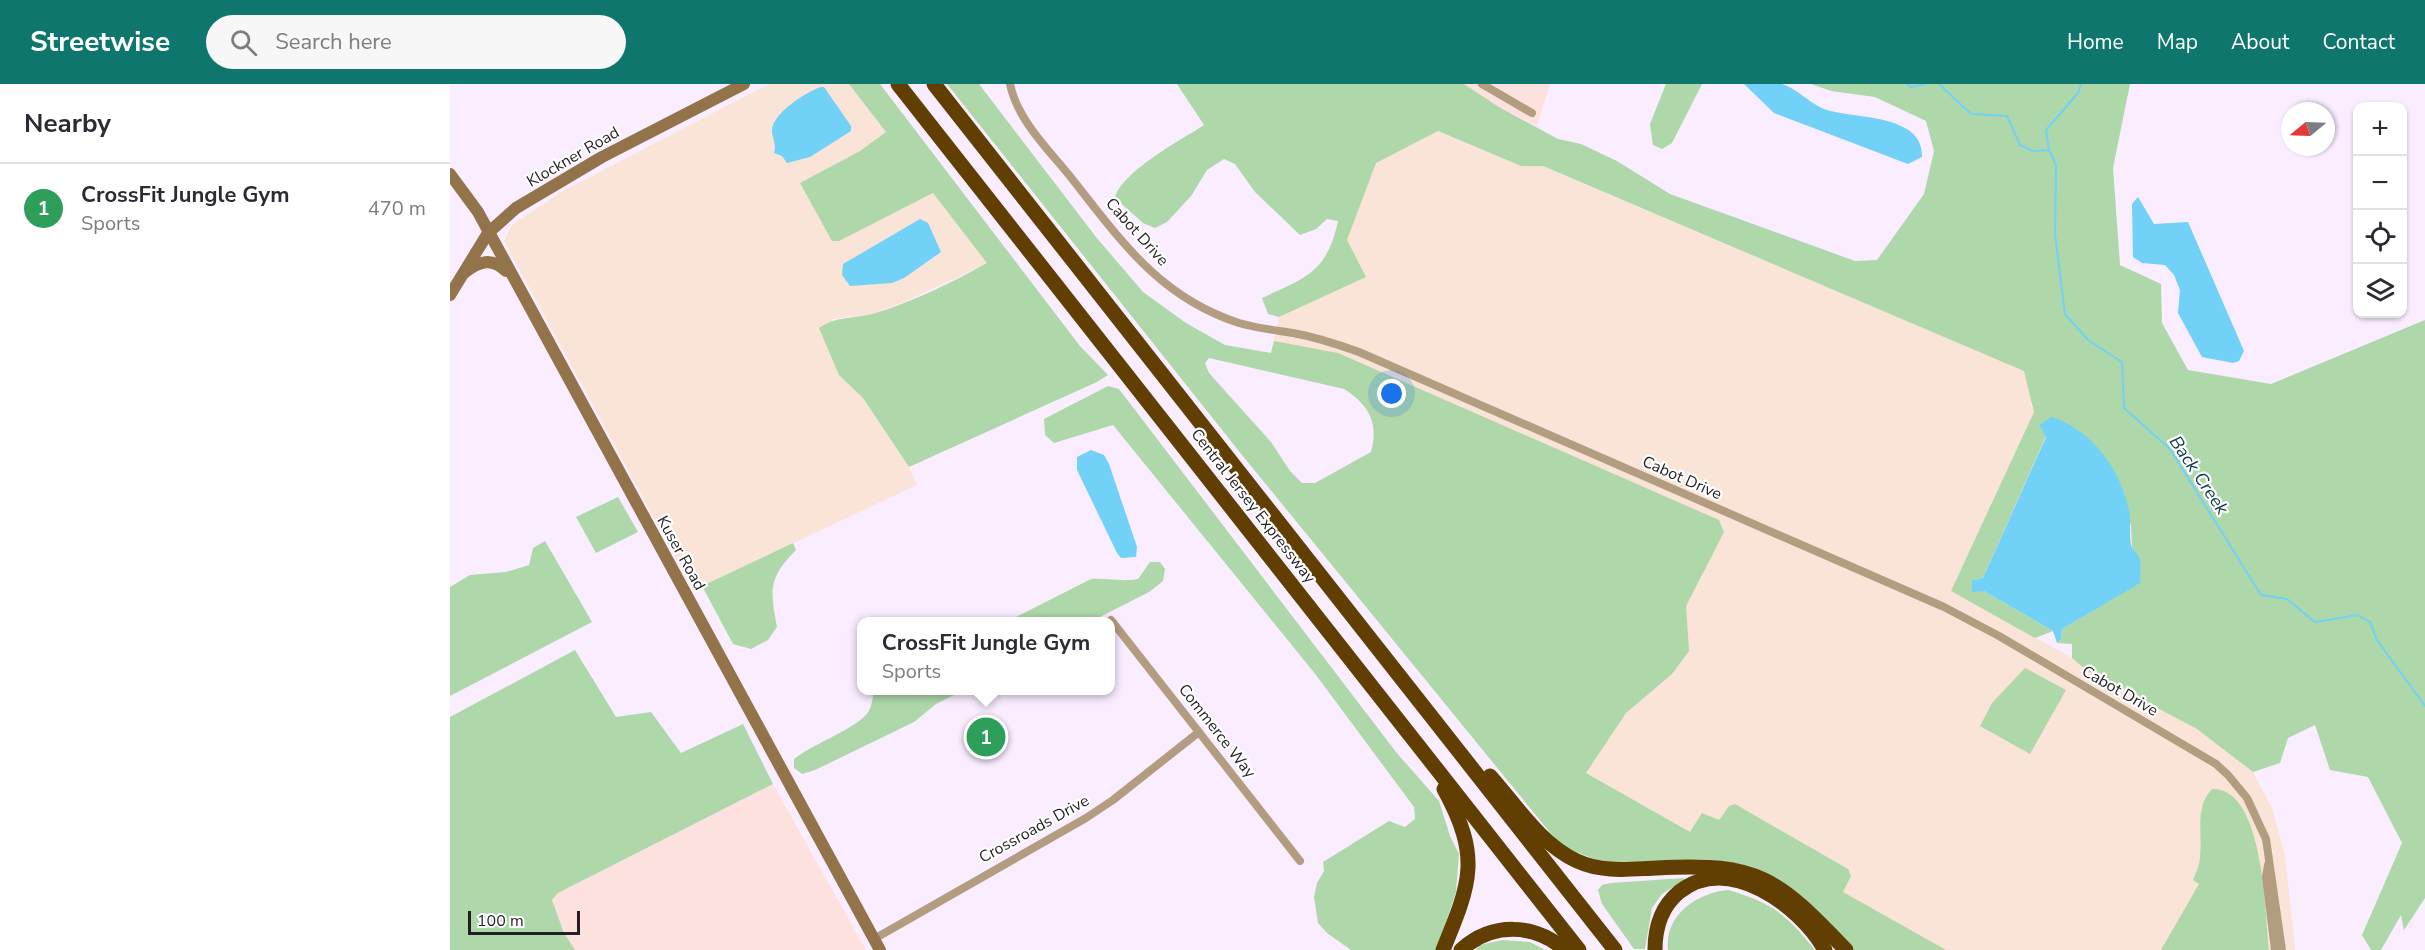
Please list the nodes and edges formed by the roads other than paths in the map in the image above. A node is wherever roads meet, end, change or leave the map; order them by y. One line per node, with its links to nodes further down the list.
1 (744, 84): 8 (street, Klockner Road)
2 (898, 84): 14 (highway, Central Jersey Expressway)
3 (934, 84): 13 (highway, Central Jersey Expressway)
4 (1010, 84): 16 (street, Cabot Drive)
5 (1482, 84): 6 (street)
6 (1532, 113)
7 (450, 174): 8 (street, Kuser Road)
8 (488, 233): 9 (street, Klockner Road); 10 (street, Kuser Road)
9 (461, 276): 10 (street); 11 (street, Klockner Road)
10 (513, 278): 18 (street, Kuser Road)
11 (450, 295)
12 (1115, 625): 15 (street, Commerce Way)
13 (1364, 631): 23 (highway, Central Jersey Expressway); 26 (highway)
14 (1342, 648): 19 (highway); 22 (highway, Central Jersey Expressway)
15 (1198, 732): 17 (street, Commerce Way); 18 (street, Crossroads Drive)
16 (2269, 856): 27 (street); 28 (street, Cabot Drive)
17 (1300, 861)
18 (877, 944)
19 (1443, 950)
20 (1461, 950): 21 (highway)
21 (1565, 950)
22 (1579, 950)
23 (1615, 950)
24 (1655, 950): 25 (highway)
25 (1824, 950)
26 (1846, 950)
27 (2275, 950)
28 (2282, 950)

